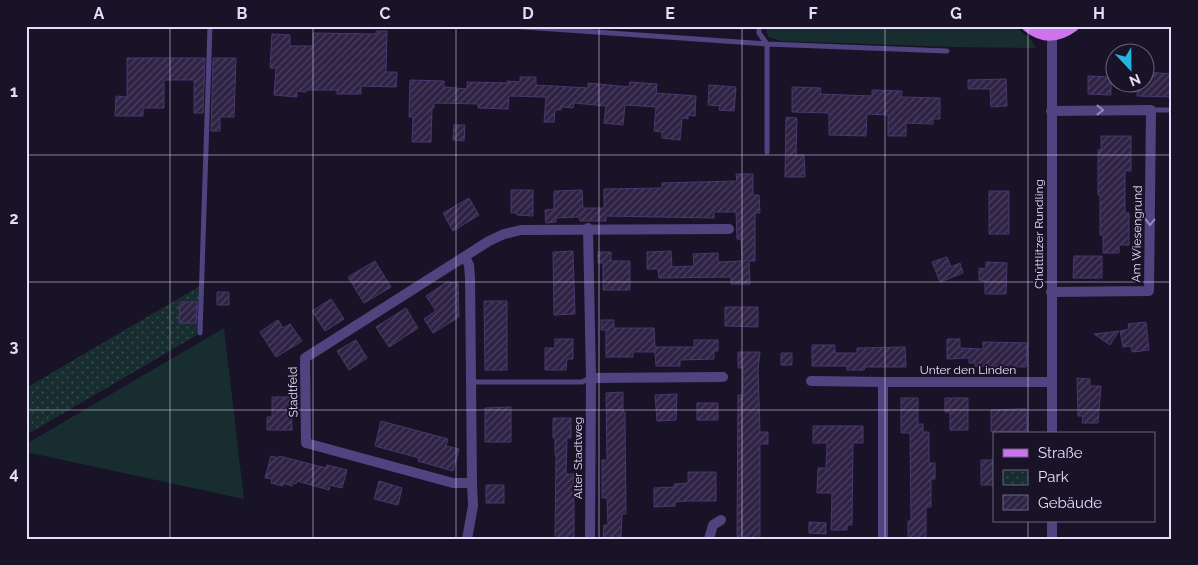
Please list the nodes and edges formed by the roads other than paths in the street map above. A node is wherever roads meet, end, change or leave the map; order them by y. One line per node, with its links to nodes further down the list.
1 (210, 26): 17 (lane)
2 (510, 26): 7 (lane)
3 (759, 26): 7 (lane)
4 (1028, 26): 6 (main road)
5 (1073, 26): 6 (main road)
6 (1052, 35): 9 (street, Chüttlitzer Rundling)
7 (767, 44): 8 (lane); 12 (lane)
8 (947, 51)
9 (1051, 110): 10 (street, one-way to 10); 16 (street, Chüttlitzer Rundling)
10 (1151, 110): 11 (lane); 16 (street, Am Wiesengrund, one-way to 16)
11 (1172, 110)
12 (767, 152)
13 (588, 228): 14 (street); 15 (street, Stadtfeld); 19 (street, Alter Stadtweg)
14 (729, 229)
15 (464, 257): 21 (street); 25 (street, Stadtfeld)
16 (1051, 292): 23 (street, Chüttlitzer Rundling)
17 (200, 333)
18 (723, 377): 19 (street)
19 (591, 378): 21 (lane); 29 (street, Alter Stadtweg)
20 (811, 381): 22 (street, Unter den Linden)
21 (472, 382): 25 (street)
22 (883, 382): 23 (street, Unter den Linden); 31 (street)
23 (1052, 382): 24 (street, Chüttlitzer Rundling)
24 (1052, 432)
25 (472, 483): 28 (street)
26 (721, 520): 30 (street)
27 (1052, 522): 32 (street)
28 (467, 539)
29 (590, 539)
30 (709, 539)
31 (883, 539)
32 (1052, 539)

